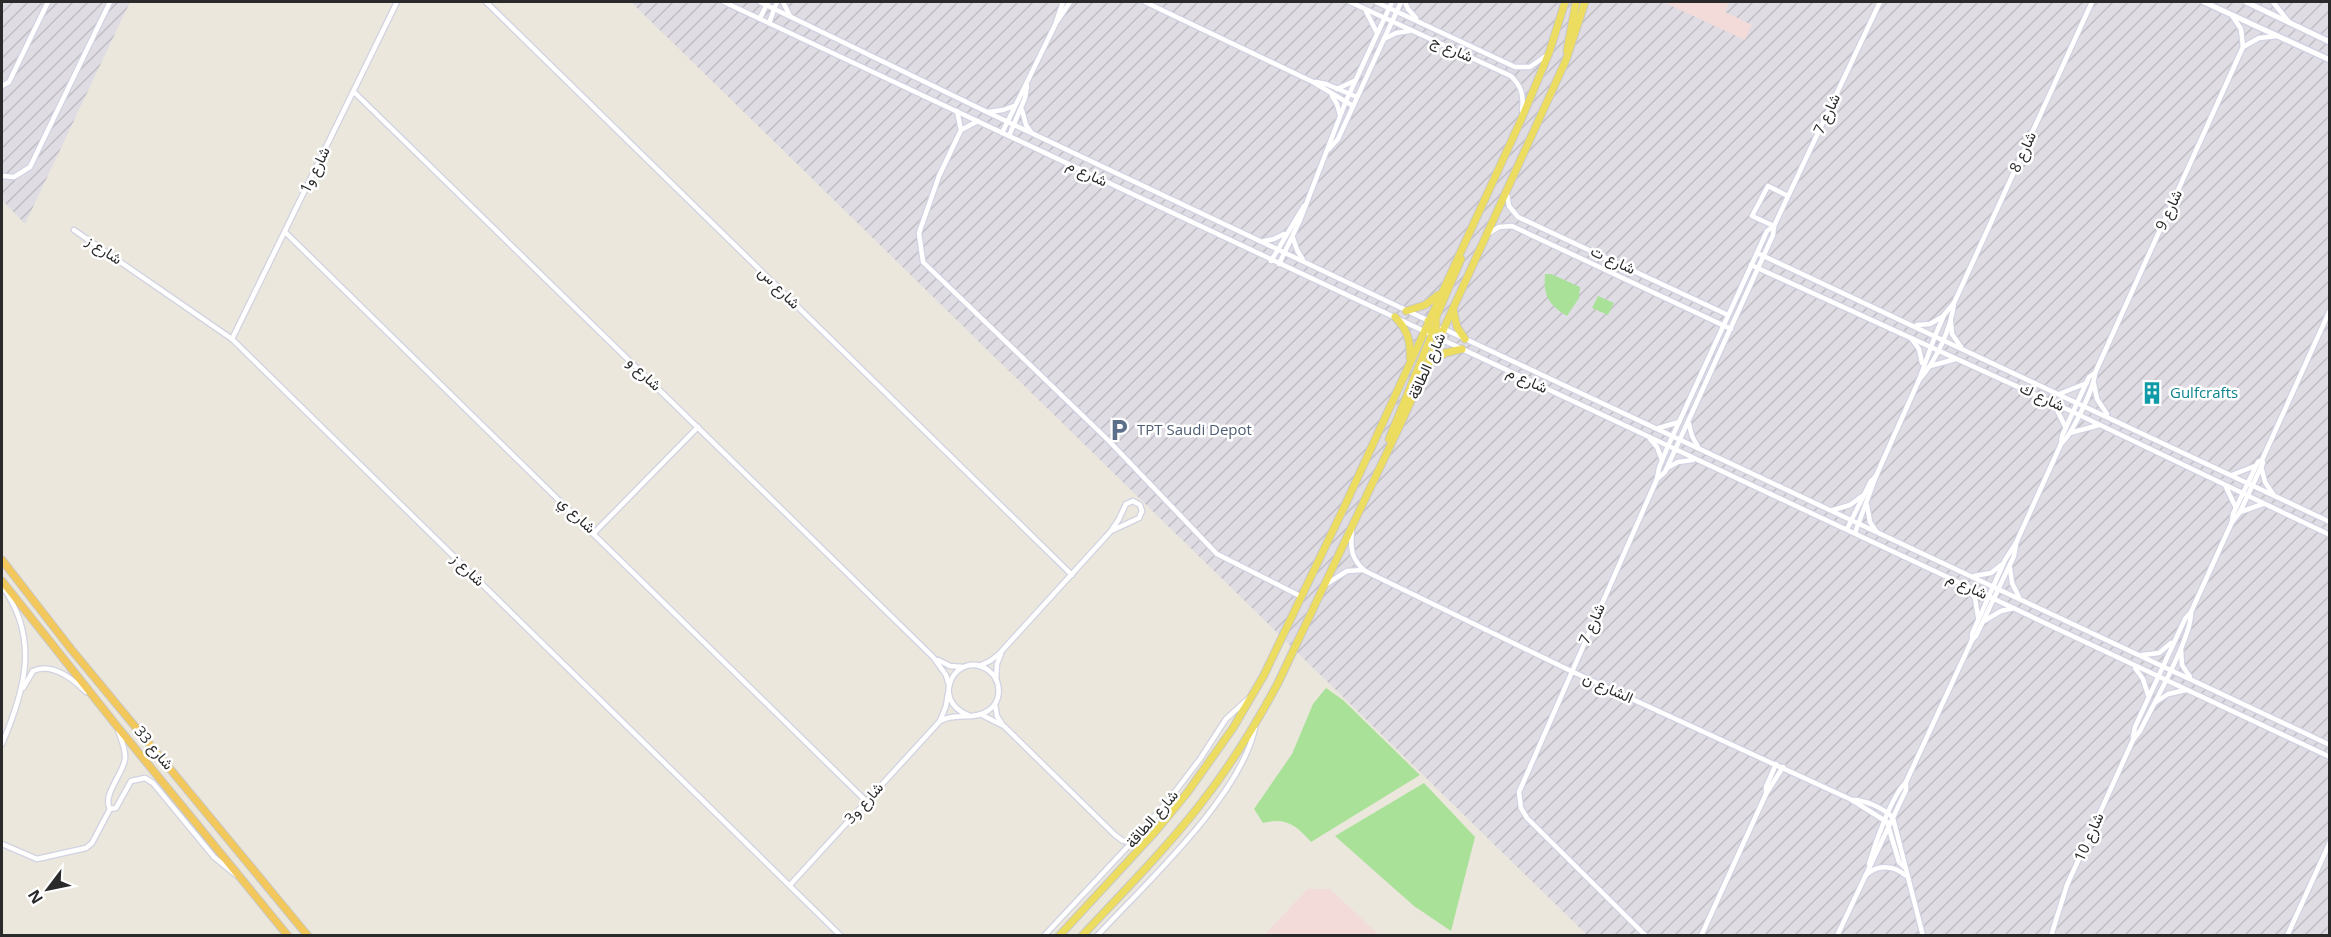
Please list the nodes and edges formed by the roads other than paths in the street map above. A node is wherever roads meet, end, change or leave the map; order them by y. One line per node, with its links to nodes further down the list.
1 (48, 2): 51 (street)
2 (110, 2): 76 (street)
3 (397, 2): 54 (street, شارع و1)
4 (486, 2): 189 (street, شارع س)
5 (724, 2): 31 (street, شارع م)
6 (760, 2): 24 (street, شارع م)
7 (777, 2): 25 (street)
8 (783, 2): 30 (street)
9 (1062, 2): 36 (street)
10 (1070, 2): 36 (street)
11 (1145, 2): 50 (street)
12 (1350, 2): 27 (street, شارع ج)
13 (1376, 2): 26 (street, شارع ج)
14 (1392, 2): 26 (street)
15 (1403, 2): 28 (street); 35 (street)
16 (1565, 2): 46 (main road, شارع الطاقة)
17 (1576, 2): 47 (main road)
18 (1585, 2): 47 (main road, شارع الطاقة)
19 (1880, 2): 78 (street, شارع 7)
20 (2092, 2): 102 (street, شارع 8)
21 (2204, 2): 29 (street)
22 (2246, 2): 37 (street)
23 (2273, 2): 37 (street)
24 (768, 3): 25 (street, شارع م); 31 (street)
25 (774, 8): 30 (street, شارع م); 34 (street)
26 (1389, 8): 28 (street, شارع ج); 32 (street)
27 (1365, 9): 32 (street, شارع ج); 39 (street)
28 (1396, 11): 33 (street); 35 (street, شارع ج)
29 (2231, 15): 40 (street); 44 (street)
30 (790, 16): 63 (street, شارع م)
31 (760, 18): 34 (street, شارع م)
32 (1385, 18): 33 (street, شارع ج); 39 (street)
33 (1392, 21): 38 (street, شارع ج); 41 (street)
34 (769, 22): 62 (street, شارع م)
35 (1420, 22): 43 (street, شارع ج)
36 (1056, 23): 52 (street)
37 (2291, 23): 42 (street)
38 (1412, 31): 41 (street); 45 (street, شارع ج)
39 (1377, 34): 49 (street)
40 (2277, 36): 44 (street); 48 (street)
41 (1384, 39): 57 (street)
42 (2330, 42)
43 (1466, 44): 45 (street); 46 (street, شارع ج)
44 (2243, 47): 132 (street, شارع 9)
45 (1463, 53): 65 (street, شارع ج)
46 (1549, 53): 65 (main road, شارع الطاقة)
47 (1566, 60): 77 (main road, شارع الطاقة)
48 (2330, 60)
49 (1358, 77): 53 (street); 56 (street)
50 (1313, 82): 53 (street); 55 (street)
51 (3, 86)
52 (1027, 86): 59 (street); 61 (street)
53 (1337, 89): 56 (street)
54 (354, 92): 84 (street, شارع و1); 144 (street, شارع و)
55 (1330, 93): 58 (street); 64 (street)
56 (1349, 94): 57 (street); 58 (street)
57 (1357, 97): 60 (street)
58 (1346, 101): 60 (street); 64 (street)
59 (1014, 106): 63 (street); 67 (street)
60 (1353, 106): 73 (street)
61 (1022, 107): 68 (street); 71 (street)
62 (957, 111): 66 (street, شارع م); 69 (street)
63 (987, 112): 67 (street, شارع م)
64 (1340, 116): 73 (street)
65 (1521, 120): 86 (main road, شارع الطاقة)
66 (978, 121): 69 (street); 70 (street, شارع م)
67 (1007, 121): 68 (street, شارع م); 70 (street)
68 (1014, 124): 71 (street, شارع م); 72 (street)
69 (961, 130): 196 (street)
70 (1002, 132): 72 (street, شارع م)
71 (1033, 134): 74 (street, شارع م)
72 (1009, 136): 75 (street, شارع م)
73 (1329, 149): 79 (street)
74 (1084, 158): 75 (street); 80 (street, شارع م)
75 (1079, 170): 82 (street, شارع م)
76 (2, 176)
77 (1506, 189): 88 (main road, شارع الطاقة); 97 (street, شارع ت)
78 (1788, 196): 81 (street, شارع 7); 81 (street)
79 (1305, 204): 85 (street); 87 (street)
80 (1209, 216): 82 (street); 89 (street, شارع م)
81 (1774, 226): 92 (street, شارع 7); 93 (street, شارع 7)
82 (1204, 229): 94 (street, شارع م)
83 (74, 230): 120 (street, شارع ز)
84 (285, 232): 120 (street, شارع و1); 180 (street, شارع ي)
85 (1287, 232): 89 (street); 90 (street)
86 (1469, 234): 101 (main road, شارع الطاقة); 111 (main road)
87 (1293, 236): 91 (street); 95 (street)
88 (1485, 236): 100 (street, شارع ت); 103 (main road, شارع الطاقة)
89 (1261, 241): 90 (street, شارع م)
90 (1278, 248): 91 (street, شارع م); 94 (street)
91 (1286, 252): 95 (street, شارع م); 96 (street)
92 (1757, 253): 93 (street, شارع ك); 98 (street, شارع 7)
93 (1764, 255): 99 (street, شارع 7); 112 (street, شارع ك)
94 (1271, 261): 96 (street, شارع م)
95 (1305, 262): 105 (street, شارع م)
96 (1279, 264): 108 (street, شارع م)
97 (1621, 264): 100 (street); 106 (street, شارع ت)
98 (1751, 265): 99 (street, شارع ك); 106 (street, شارع 7)
99 (1759, 268): 109 (street, شارع 7); 118 (street, شارع ك)
100 (1615, 276): 113 (street, شارع ت)
101 (1440, 293): 105 (main road); 111 (main road, شارع الطاقة)
102 (1954, 303): 107 (street, شارع 8); 110 (street, شارع 8)
103 (1454, 305): 114 (main road, شارع الطاقة); 121 (main road)
104 (2330, 310): 158 (street, شارع 10)
105 (1406, 311): 111 (street, شارع م)
106 (1728, 315): 109 (street, شارع ت); 113 (street, شارع 7)
107 (1944, 315): 112 (street); 119 (street, شارع 8)
108 (1395, 317): 116 (street, شارع م); 128 (main road)
109 (1736, 319): 115 (street, شارع 7)
110 (1951, 319): 122 (street, شارع 8); 126 (street)
111 (1431, 323): 114 (street, شارع م); 116 (main road, شارع الطاقة); 117 (main road)
112 (1913, 325): 119 (street, شارع ك)
113 (1723, 326): 115 (street, شارع ت); 141 (street, شارع 7)
114 (1443, 328): 117 (main road, شارع الطاقة); 121 (street, شارع م)
115 (1731, 329): 142 (street, شارع 7)
116 (1424, 331): 117 (street, شارع م); 128 (main road, شارع الطاقة)
117 (1435, 336): 124 (street, شارع م); 131 (main road, شارع الطاقة); 155 (main road)
118 (1909, 336): 123 (street, شارع ك); 129 (street)
119 (1935, 336): 122 (street, شارع ك); 123 (street, شارع 8)
120 (232, 339): 255 (street, شارع ز)
121 (1465, 339): 145 (street, شارع م)
122 (1942, 339): 125 (street, شارع 8); 126 (street, شارع ك)
123 (1931, 346): 125 (street, شارع ك); 129 (street, شارع 8)
124 (1462, 349): 131 (main road); 149 (street, شارع م)
125 (1938, 349): 127 (street, شارع ك); 130 (street, شارع 8)
126 (1965, 351): 136 (street, شارع ك)
127 (1957, 358): 130 (street); 137 (street, شارع ك)
128 (1409, 365): 196 (main road, شارع الطاقة)
129 (1923, 365): 133 (street, شارع 8)
130 (1930, 366): 133 (street, شارع 8)
131 (1425, 368): 155 (main road, شارع الطاقة)
132 (2094, 373): 134 (street, شارع 9); 135 (street, شارع 9)
133 (1919, 380): 161 (street, شارع 8)
134 (2093, 382): 138 (street, شارع 9); 140 (street)
135 (2087, 383): 136 (street); 138 (street, شارع 9)
136 (2059, 394): 138 (street, شارع ك)
137 (2052, 402): 139 (street, شارع ك); 146 (street)
138 (2080, 404): 139 (street, شارع 9); 140 (street, شارع ك)
139 (2076, 413): 143 (street, شارع ك); 146 (street, شارع 9); 147 (street, شارع 9)
140 (2109, 417): 160 (street, شارع ك)
141 (1680, 422): 145 (street); 148 (street, شارع 7)
142 (1689, 422): 150 (street, شارع 7); 153 (street)
143 (2100, 425): 147 (street); 165 (street, شارع ك)
144 (698, 427): 180 (street); 206 (street, شارع و)
145 (1658, 428): 148 (street, شارع م)
146 (2066, 428): 151 (street, شارع 9)
147 (2070, 433): 151 (street, شارع 9)
148 (1672, 436): 150 (street, شارع م); 152 (street, شارع 7)
149 (1648, 437): 152 (street, شارع م); 156 (street)
150 (1680, 440): 153 (street, شارع م); 154 (street, شارع 7)
151 (2061, 444): 184 (street, شارع 9)
152 (1668, 446): 154 (street, شارع م); 156 (street, شارع 7)
153 (1699, 449): 163 (street, شارع م)
154 (1676, 450): 157 (street, شارع م); 159 (street, شارع 7)
155 (1384, 456): 177 (main road, شارع الطاقة)
156 (1662, 460): 162 (street, شارع 7)
157 (1697, 460): 159 (street); 166 (street, شارع م)
158 (2259, 465): 160 (street, شارع 10); 164 (street, شارع 10); 169 (street)
159 (1667, 468): 162 (street, شارع 7)
160 (2231, 475): 164 (street, شارع ك)
161 (1876, 476): 167 (street, شارع 8); 170 (street, شارع 8)
162 (1657, 480): 212 (street, شارع 7)
163 (1766, 480): 166 (street); 172 (street, شارع م)
164 (2250, 484): 168 (street, شارع 10); 169 (street, شارع ك)
165 (2224, 485): 168 (street, شارع ك); 173 (street)
166 (1761, 490): 178 (street, شارع م)
167 (1864, 494): 172 (street, شارع 8); 174 (street, شارع 8)
168 (2245, 495): 171 (street, شارع ك); 173 (street, شارع 10)
169 (2275, 496): 175 (street, شارع ك)
170 (1867, 502): 176 (street, شارع 8); 181 (street)
171 (2263, 504): 173 (street); 183 (street, شارع ك)
172 (1833, 510): 174 (street, شارع م)
173 (2238, 510): 200 (street, شارع 10)
174 (1852, 520): 176 (street, شارع م); 178 (street, شارع 8)
175 (2330, 522)
176 (1859, 523): 181 (street, شارع م); 182 (street, شارع 8)
177 (1353, 525): 188 (street); 193 (main road, شارع الطاقة)
178 (1847, 529): 182 (street, شارع م)
179 (1111, 531): 179 (street); 189 (street)
180 (594, 532): 242 (street, شارع ي)
181 (1878, 532): 190 (street, شارع م)
182 (1855, 533): 192 (street, شارع م)
183 (2330, 535)
184 (2016, 543): 186 (street, شارع 9); 187 (street, شارع 9)
185 (2, 560): 257 (highway, شارع 33)
186 (2005, 560): 190 (street, شارع 9); 195 (street, شارع 9)
187 (2010, 565): 195 (street, شارع 9); 198 (street)
188 (1365, 571): 193 (street); 212 (street, الشارع ن)
189 (1072, 575): 204 (street)
190 (1972, 576): 195 (street, شارع م)
191 (2, 581): 225 (highway, شارع 33)
192 (1961, 583): 197 (street, شارع م); 201 (street)
193 (1325, 585): 230 (main road, شارع الطاقة)
194 (2, 586): 222 (street)
195 (1996, 587): 197 (street, شارع 9); 198 (street, شارع م)
196 (1302, 597): 220 (main road, شارع الطاقة)
197 (1992, 597): 199 (street, شارع م); 201 (street, شارع 9)
198 (2021, 599): 205 (street, شارع م)
199 (2014, 608): 201 (street); 207 (street, شارع م)
200 (2191, 612): 202 (street, شارع 10); 203 (street, شارع 10)
201 (1981, 620): 244 (street, شارع 9)
202 (2176, 636): 205 (street, شارع 10); 209 (street, شارع 10)
203 (2181, 645): 211 (street, شارع 10); 216 (street)
204 (1004, 650): 208 (street); 214 (street)
205 (2136, 654): 209 (street, شارع م)
206 (933, 657): 210 (street, شارع و); 217 (street, شارع و)
207 (2131, 664): 213 (street, شارع م); 221 (street)
208 (979, 666): 210 (street); 214 (street)
209 (2163, 666): 211 (street, شارع م); 213 (street, شارع 10)
210 (963, 667): 217 (street)
211 (2170, 670): 215 (street, شارع 10); 216 (street, شارع م)
212 (1571, 671): 238 (street, الشارع ن); 263 (street, شارع 7)
213 (2158, 677): 215 (street, شارع م); 221 (street, شارع 10)
214 (996, 680): 223 (street)
215 (2165, 680): 218 (street, شارع م); 224 (street, شارع 10)
216 (2191, 680): 226 (street, شارع م)
217 (949, 685): 219 (street)
218 (2186, 690): 224 (street); 231 (street, شارع م)
219 (948, 693): 227 (street); 229 (street, شارع و3)
220 (1251, 696): 247 (street, شارع الطاقة); 260 (main road, شارع الطاقة)
221 (2148, 697): 234 (street, شارع 10)
222 (18, 702): 225 (street); 235 (street)
223 (995, 703): 228 (street); 233 (street)
224 (2154, 704): 234 (street, شارع 10)
225 (102, 708): 232 (highway, شارع 33)
226 (2264, 714): 231 (street); 236 (street, شارع م)
227 (968, 715): 228 (street); 229 (street)
228 (982, 715): 233 (street)
229 (940, 721): 242 (street, شارع و3)
230 (1256, 724): 261 (main road, شارع الطاقة); 262 (street, شارع الطاقة)
231 (2260, 724): 237 (street, شارع م)
232 (116, 725): 243 (street); 253 (highway, شارع 33)
233 (1004, 726): 246 (street)
234 (2133, 740): 267 (street, شارع 10)
235 (2, 744)
236 (2330, 745)
237 (2330, 757)
238 (1776, 764): 239 (street, الشارع ن); 240 (street)
239 (1783, 766): 240 (street); 241 (street, الشارع ن)
240 (1766, 794): 264 (street)
241 (1852, 800): 244 (street, الشارع ن); 245 (street, الشارع ن)
242 (866, 801): 255 (street, شارع و3)
243 (110, 809): 249 (street); 253 (street)
244 (1891, 816): 245 (street, شارع 9); 251 (street)
245 (1887, 823): 251 (street); 254 (street, شارع 9)
246 (1115, 835): 247 (street); 250 (street)
247 (1133, 841): 250 (street, شارع الطاقة)
248 (2330, 842): 268 (street)
249 (2, 844)
250 (1122, 853): 259 (street, شارع الطاقة)
251 (1904, 867): 252 (street)
252 (1907, 876): 254 (street); 266 (street)
253 (240, 877): 256 (highway, شارع 33)
254 (1863, 878): 265 (street, شارع 9)
255 (790, 885): 258 (street, شارع ز)
256 (288, 936)
257 (308, 936)
258 (841, 936)
259 (1044, 936)
260 (1059, 936)
261 (1082, 936)
262 (1097, 936)
263 (1646, 936)
264 (1701, 936)
265 (1837, 936)
266 (1923, 936)
267 (2051, 936)
268 (2287, 936)

